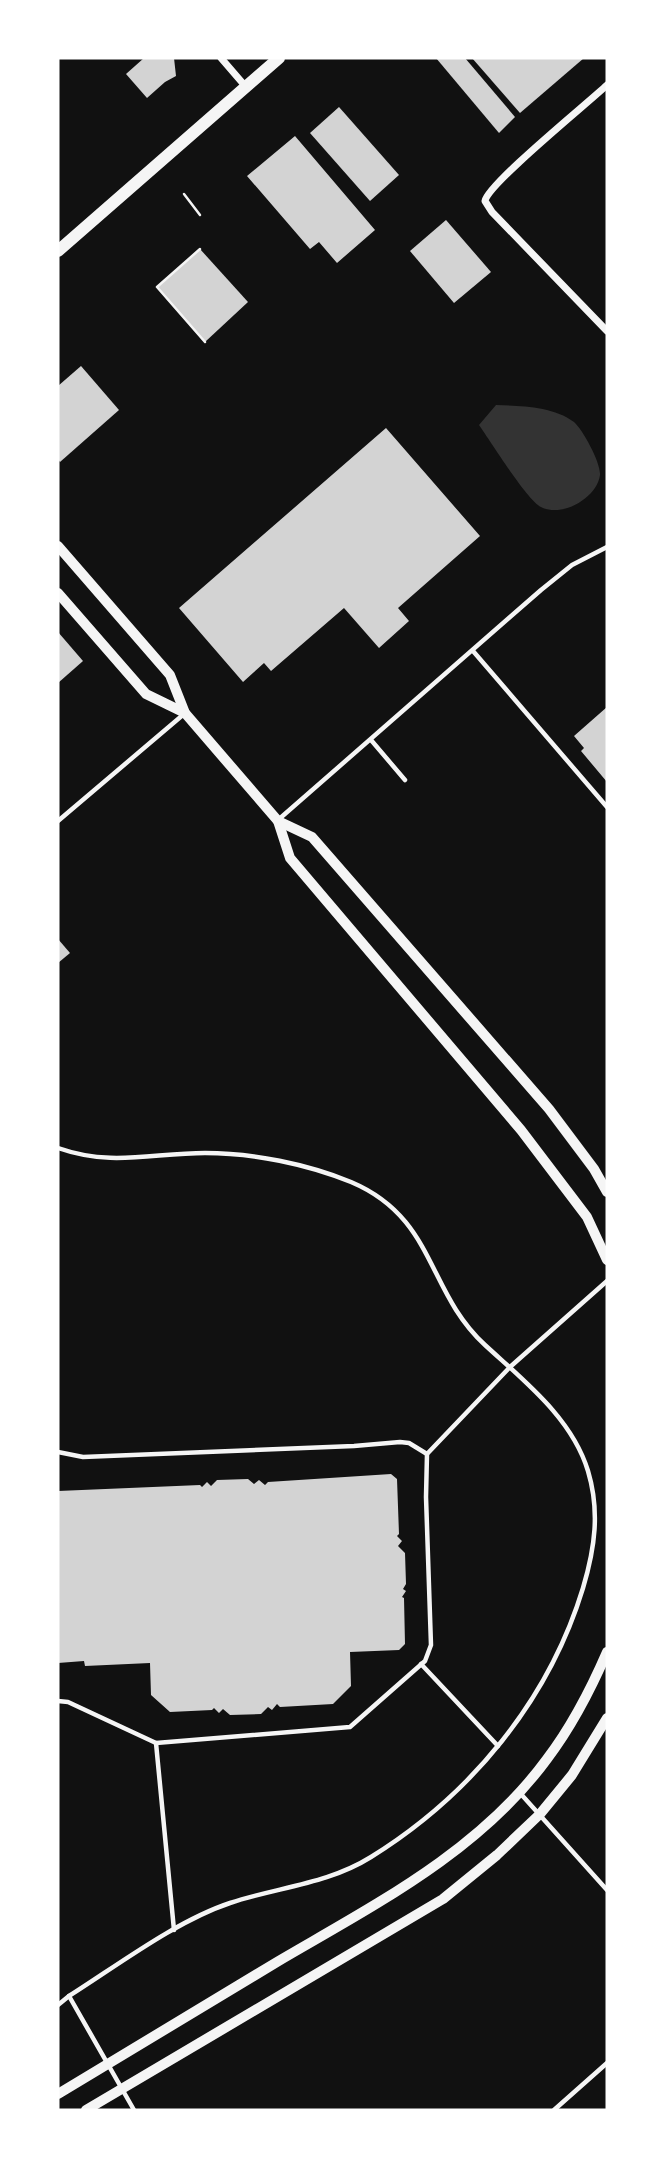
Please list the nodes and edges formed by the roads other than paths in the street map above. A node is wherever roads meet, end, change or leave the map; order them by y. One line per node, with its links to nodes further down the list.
1 (221, 58): 4 (street)
2 (279, 58): 4 (main road)
3 (607, 85): 6 (street)
4 (246, 87): 5 (main road)
5 (58, 251)
6 (607, 331)
7 (58, 545): 11 (street)
8 (607, 547): 10 (lane)
9 (58, 593): 11 (street)
10 (473, 651): 12 (lane); 14 (lane)
11 (185, 713): 15 (lane); 16 (street)
12 (370, 740): 13 (lane); 16 (lane)
13 (405, 780)
14 (607, 807)
15 (58, 821)
16 (278, 821): 18 (street); 19 (street)
17 (58, 1148): 21 (lane)
18 (607, 1192)
19 (607, 1260)
20 (607, 1281): 21 (lane)
21 (510, 1367): 23 (lane); 29 (lane)
22 (58, 1452): 23 (lane)
23 (426, 1454): 25 (lane)
24 (607, 1652): 30 (street)
25 (421, 1664): 28 (lane); 29 (lane)
26 (58, 1701): 28 (lane)
27 (607, 1718): 31 (street)
28 (156, 1743): 33 (lane)
29 (498, 1746): 33 (lane)
30 (519, 1793): 31 (lane); 37 (street)
31 (540, 1814): 32 (lane); 38 (street)
32 (607, 1890)
33 (174, 1930): 34 (lane)
34 (69, 1996): 35 (lane); 37 (lane)
35 (58, 2005)
36 (607, 2063): 42 (lane)
37 (107, 2064): 38 (lane); 39 (street)
38 (122, 2089): 40 (street); 41 (lane)
39 (58, 2094)
40 (86, 2110)
41 (134, 2110)
42 (554, 2110)

